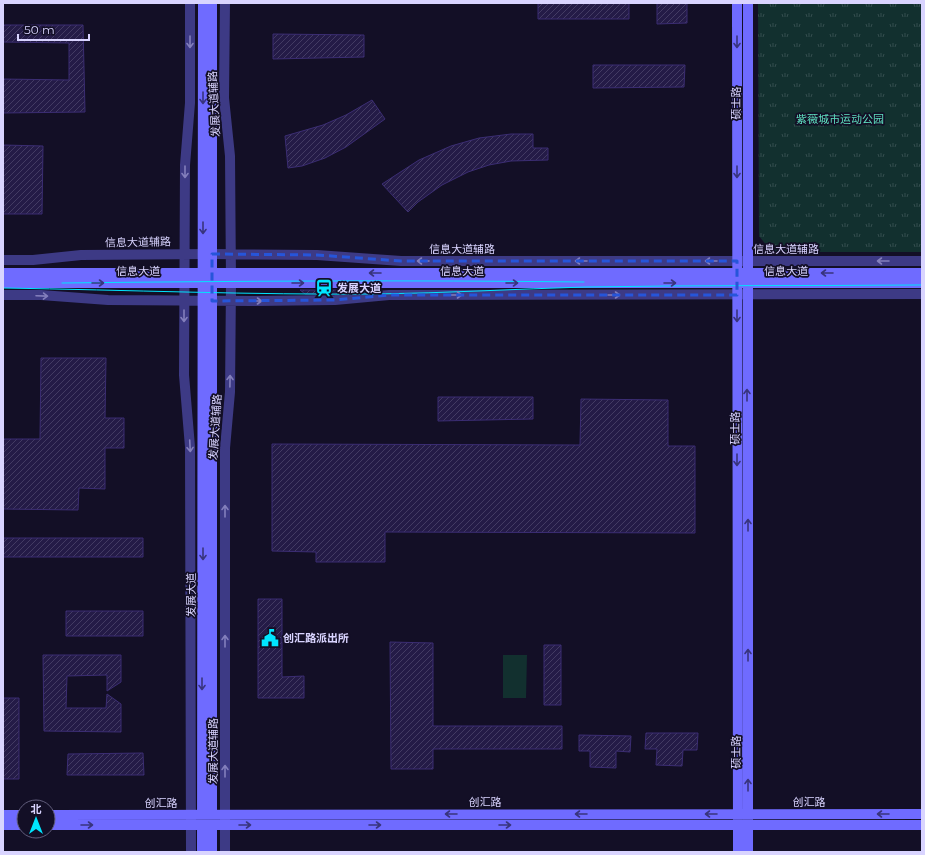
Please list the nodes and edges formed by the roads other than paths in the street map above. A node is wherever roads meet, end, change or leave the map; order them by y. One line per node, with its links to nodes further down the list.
1 (190, 3): 7 (street, 发展大道辅路, one-way to 7)
2 (203, 3): 8 (street, 发展大道, one-way to 8)
3 (212, 3): 8 (street, 发展大道)
4 (224, 3): 9 (street, 发展大道辅路)
5 (737, 3): 11 (street, 硕士路, one-way to 11)
6 (748, 3): 11 (street, 硕士路)
7 (184, 254): 8 (street, 信息大道辅路); 10 (street, 信息大道辅路); 15 (street, 发展大道辅路)
8 (208, 254): 9 (street, 信息大道辅路); 16 (street, 发展大道)
9 (230, 254): 11 (street, 信息大道辅路, one-way to 9); 17 (street, 发展大道辅路)
10 (3, 260)
11 (742, 261): 12 (street, 信息大道辅路, one-way to 11); 18 (street, 硕士路)
12 (922, 261)
13 (3, 273): 15 (street, 信息大道)
14 (922, 273): 18 (street, 信息大道, one-way to 18)
15 (184, 278): 16 (street, 信息大道); 19 (street, 信息大道, one-way to 15); 24 (street, 发展大道辅路)
16 (208, 278): 17 (street, 信息大道); 25 (street, 发展大道)
17 (231, 278): 18 (street, 信息大道); 26 (street, 发展大道辅路)
18 (742, 278): 20 (street, 信息大道); 23 (street, 硕士路)
19 (3, 283)
20 (922, 283)
21 (922, 294): 23 (street)
22 (3, 295): 24 (street, one-way to 24)
23 (742, 295): 26 (street, one-way to 23); 27 (street, 硕士路)
24 (184, 300): 25 (street); 32 (street, 发展大道辅路, one-way to 32)
25 (208, 300): 26 (street); 33 (street, 发展大道)
26 (231, 301): 34 (street, 发展大道辅路, one-way to 26)
27 (743, 814): 28 (street, 创汇路, one-way to 27); 34 (street, 创汇路, one-way to 34); 38 (street, 硕士路)
28 (922, 814)
29 (3, 815): 30 (street)
30 (16, 815)
31 (56, 815): 32 (street, 创汇路)
32 (191, 820): 33 (street, 创汇路); 37 (street, 创汇路, one-way to 32); 40 (street, 发展大道辅路)
33 (207, 820): 34 (street, 创汇路); 41 (street, 发展大道); 42 (street, 发展大道)
34 (225, 820): 38 (street, 创汇路, one-way to 38); 43 (street, 发展大道辅路)
35 (3, 825): 36 (street)
36 (16, 825)
37 (56, 825)
38 (743, 825): 39 (street, 创汇路); 44 (street, 硕士路); 45 (street, 硕士路)
39 (922, 825)
40 (191, 852)
41 (202, 852)
42 (212, 852)
43 (225, 852)
44 (738, 852)
45 (748, 852)

